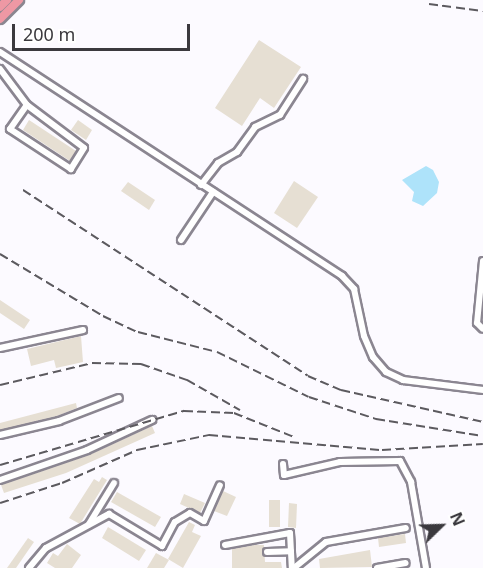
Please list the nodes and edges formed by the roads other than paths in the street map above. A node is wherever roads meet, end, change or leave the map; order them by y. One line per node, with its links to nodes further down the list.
1 (8, 0): 3 (main road)
2 (20, 0): 4 (main road)
3 (0, 7)
4 (0, 19)
5 (0, 52): 9 (street)
6 (0, 69): 8 (street)
7 (303, 79): 9 (street)
8 (27, 105): 8 (street)
9 (201, 185): 10 (street)
10 (213, 192): 11 (street); 16 (street)
11 (181, 240)
12 (483, 261): 13 (street)
13 (483, 329)
14 (82, 330): 15 (street)
15 (0, 348)
16 (483, 390)
17 (119, 398): 19 (street)
18 (152, 420): 21 (street)
19 (0, 435)
20 (283, 464): 33 (street)
21 (0, 480)
22 (114, 483): 24 (street)
23 (220, 485): 24 (street)
24 (89, 525): 30 (street)
25 (406, 528): 31 (street)
26 (225, 545): 27 (street)
27 (291, 551): 28 (street); 31 (street)
28 (267, 552)
29 (406, 563): 32 (street)
30 (29, 568)
31 (293, 568)
32 (377, 568)
33 (426, 568)

